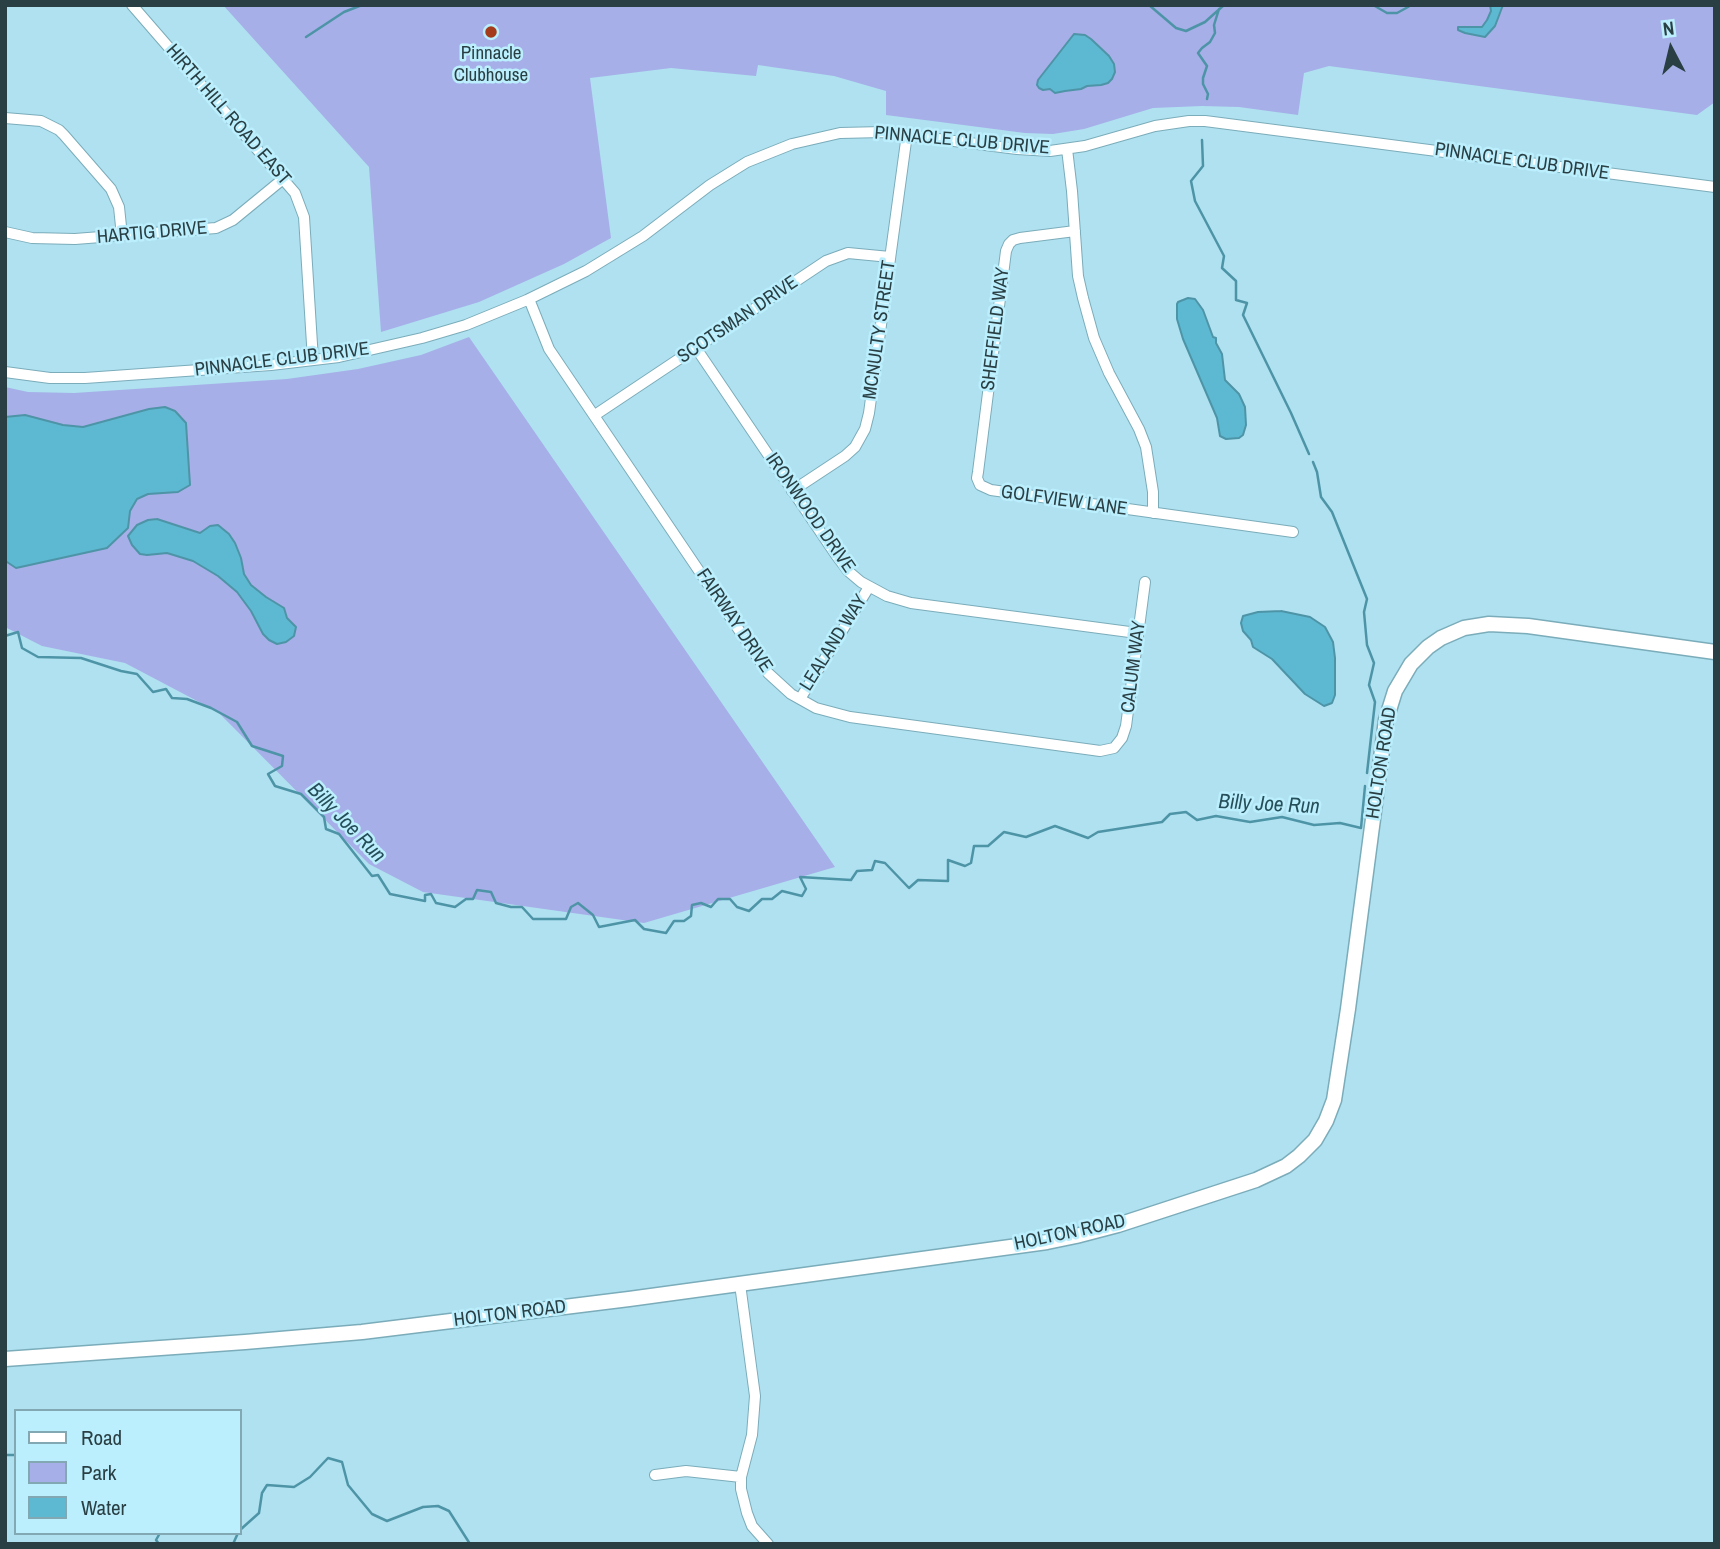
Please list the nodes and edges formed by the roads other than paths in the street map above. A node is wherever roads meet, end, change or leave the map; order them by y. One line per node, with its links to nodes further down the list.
1 (132, 5): 5 (street, HIRTH HILL ROAD EAST)
2 (5, 118): 9 (street)
3 (906, 134): 4 (street, PINNACLE CLUB DRIVE); 10 (street, MCNULTY STREET); 11 (street, PINNACLE CLUB DRIVE)
4 (1067, 149): 6 (street, PINNACLE CLUB DRIVE); 7 (street)
5 (284, 178): 9 (street, HARTIG DRIVE); 13 (street, HIRTH HILL ROAD EAST)
6 (1715, 187)
7 (1075, 231): 16 (street, SHEFFIELD WAY); 18 (street)
8 (5, 232): 9 (street, HARTIG DRIVE)
9 (122, 236)
10 (890, 257): 12 (street, SCOTSMAN DRIVE); 17 (street, MCNULTY STREET)
11 (529, 299): 13 (street, PINNACLE CLUB DRIVE); 15 (street, FAIRWAY DRIVE)
12 (696, 348): 15 (street, SCOTSMAN DRIVE); 17 (street, IRONWOOD DRIVE)
13 (313, 360): 14 (street, PINNACLE CLUB DRIVE)
14 (5, 372)
15 (596, 415): 24 (street, FAIRWAY DRIVE)
16 (978, 482): 18 (street, GOLFVIEW LANE)
17 (792, 491): 21 (street, IRONWOOD DRIVE)
18 (1153, 513): 19 (street, GOLFVIEW LANE)
19 (1293, 532)
20 (1145, 582): 22 (street, CALUM WAY)
21 (869, 587): 22 (street, IRONWOOD DRIVE); 24 (street, LEALAND WAY)
22 (1137, 634): 25 (street, CALUM WAY)
23 (1715, 652): 26 (street, HOLTON ROAD)
24 (800, 699): 25 (street, FAIRWAY DRIVE)
25 (1114, 747)
26 (740, 1284): 27 (street, HOLTON ROAD); 29 (street)
27 (5, 1359)
28 (655, 1475): 29 (street)
29 (741, 1477): 30 (street)
30 (768, 1544)

